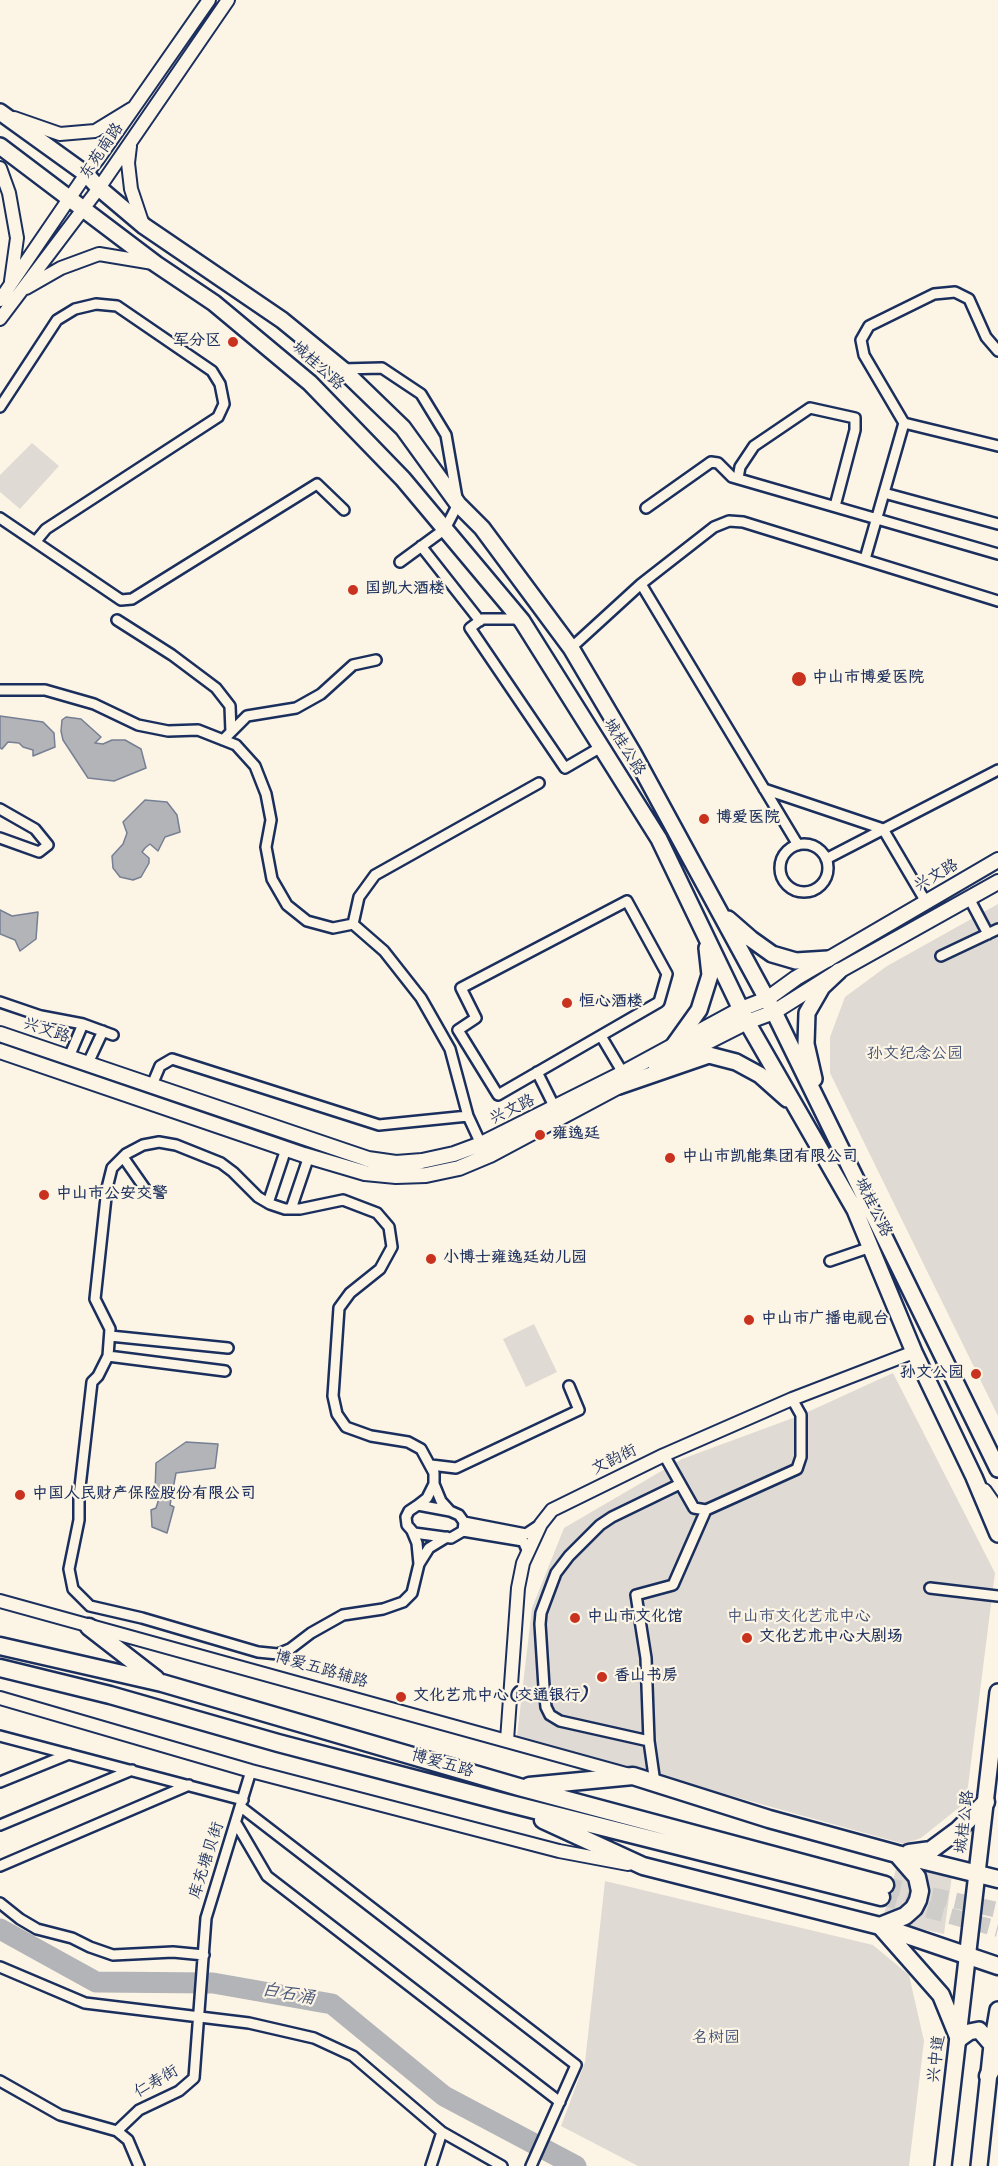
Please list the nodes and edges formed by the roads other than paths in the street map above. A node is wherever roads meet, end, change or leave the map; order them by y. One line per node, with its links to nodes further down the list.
1 (209, 0): 3 (street, 东苑南路)
2 (228, 0): 5 (street, 东苑南路)
3 (135, 107): 4 (street); 8 (street, 东苑南路)
4 (1, 113): 8 (main road, 城桂公路)
5 (130, 141): 9 (street, 东苑南路); 12 (street)
6 (0, 146): 10 (main road, 城桂公路)
7 (0, 168): 14 (street)
8 (86, 174): 9 (main road, 城桂公路); 10 (street, 东苑南路)
9 (99, 188): 11 (street, 东苑南路); 12 (main road, 城桂公路)
10 (69, 199): 11 (main road, 城桂公路); 14 (street, 东苑南路)
11 (84, 208): 13 (main road, 城桂公路); 14 (street, 东苑南路)
12 (144, 226): 18 (main road, 城桂公路)
13 (156, 264): 14 (street); 31 (main road, 城桂公路)
14 (15, 288): 15 (street, 东苑南路); 16 (street, 东苑南路)
15 (0, 300)
16 (0, 319)
17 (998, 351): 20 (street)
18 (342, 369): 24 (main road, 城桂公路); 24 (street)
19 (0, 407): 32 (street)
20 (904, 423): 21 (street); 23 (street)
21 (998, 446)
22 (738, 478): 25 (street); 25 (street); 26 (street)
23 (884, 494): 29 (street); 30 (street)
24 (458, 504): 31 (street); 42 (main road, 城桂公路)
25 (835, 506): 29 (street)
26 (646, 508)
27 (344, 510): 32 (street)
28 (0, 518): 32 (street)
29 (877, 518): 34 (street); 35 (street)
30 (998, 524)
31 (445, 529): 33 (street); 39 (main road, 城桂公路)
32 (36, 541)
33 (421, 546): 36 (street); 41 (street)
34 (998, 554)
35 (865, 559): 37 (street); 38 (street)
36 (400, 562)
37 (641, 584): 42 (street); 50 (street)
38 (998, 601)
39 (520, 619): 41 (street); 47 (main road, 城桂公路)
40 (117, 620): 45 (street)
41 (480, 621): 47 (street)
42 (571, 648): 60 (main road, 城桂公路)
43 (376, 660): 45 (street)
44 (0, 690): 46 (street)
45 (231, 732): 46 (street)
46 (223, 740): 61 (street)
47 (601, 747): 64 (main road, 城桂公路)
48 (998, 770): 52 (street)
49 (538, 783): 61 (street)
50 (764, 789): 52 (street); 54 (street)
51 (0, 809): 53 (street)
52 (883, 829): 55 (street); 59 (street)
53 (0, 838)
54 (798, 845): 55 (street); 55 (street)
55 (826, 859)
56 (998, 860): 59 (main road, 兴文路)
57 (998, 882): 58 (main road, 兴文路)
58 (969, 898): 63 (street); 67 (main road, 兴文路)
59 (926, 902): 66 (main road, 兴文路)
60 (719, 912): 66 (main road); 69 (main road, 城桂公路)
61 (353, 924): 86 (street)
62 (998, 929): 63 (street)
63 (988, 934): 65 (street)
64 (706, 936): 70 (main road, 城桂公路); 76 (main road)
65 (941, 956)
66 (828, 959): 69 (main road, 兴文路)
67 (839, 971): 69 (main road, 兴文路); 83 (main road)
68 (0, 1002): 71 (street)
69 (770, 1005): 70 (main road, 兴文路); 83 (main road, 城桂公路)
70 (744, 1016): 76 (main road, 兴文路); 81 (main road, 兴文路); 85 (main road, 城桂公路)
71 (83, 1024): 72 (street); 78 (street)
72 (103, 1031): 74 (street); 79 (street)
73 (0, 1034): 78 (main road, 兴文路)
74 (113, 1035)
75 (601, 1036): 80 (street); 80 (street); 81 (street)
76 (674, 1045): 81 (main road, 兴文路)
77 (0, 1051): 88 (main road, 兴文路)
78 (69, 1057): 79 (main road, 兴文路)
79 (88, 1063): 82 (main road, 兴文路)
80 (537, 1072): 84 (street)
81 (621, 1080): 84 (main road, 兴文路); 85 (main road); 89 (main road, 兴文路)
82 (152, 1085): 86 (street); 87 (main road, 兴文路)
83 (818, 1100): 105 (main road, 城桂公路)
84 (555, 1108): 87 (main road, 兴文路)
85 (797, 1108): 94 (main road, 城桂公路)
86 (468, 1116): 87 (street)
87 (481, 1144)
88 (286, 1149): 89 (main road, 兴文路); 92 (street)
89 (309, 1156): 93 (street)
90 (123, 1157): 91 (street); 92 (street); 96 (street)
91 (146, 1190)
92 (268, 1203): 93 (street)
93 (291, 1209): 104 (street)
94 (871, 1247): 95 (street); 98 (main road, 城桂公路)
95 (830, 1261)
96 (110, 1336): 97 (street); 99 (street)
97 (228, 1348)
98 (914, 1352): 102 (street, 文韵街); 106 (main road, 城桂公路)
99 (108, 1356): 100 (street); 119 (street)
100 (225, 1371)
101 (569, 1386): 104 (street)
102 (792, 1398): 103 (street, 文韵街); 110 (street)
103 (664, 1455): 108 (street); 113 (street, 文韵街)
104 (430, 1466): 107 (street)
105 (998, 1469)
106 (974, 1477): 112 (main road); 116 (main road, 城桂公路)
107 (434, 1484): 109 (street); 111 (street)
108 (680, 1484): 110 (street); 131 (street)
109 (418, 1505): 111 (street); 115 (street)
110 (706, 1510): 131 (street)
111 (450, 1511): 114 (street)
112 (998, 1511)
113 (541, 1524): 114 (street); 118 (street, 文韵街)
114 (464, 1527): 117 (street); 118 (street)
115 (412, 1531): 117 (street); 119 (street)
116 (998, 1534)
117 (447, 1537): 119 (street)
118 (528, 1552): 130 (street, 文韵街)
119 (419, 1564)
120 (930, 1588): 121 (street)
121 (998, 1596)
122 (0, 1601): 123 (street, 博爱五路辅路)
123 (89, 1627): 126 (highway); 130 (street, 博爱五路辅路)
124 (0, 1646): 126 (highway, 博爱五路)
125 (0, 1668): 141 (highway, 博爱五路)
126 (162, 1683): 139 (highway, 博爱五路)
127 (998, 1692): 140 (main road, 城桂公路)
128 (0, 1698): 134 (street)
129 (0, 1736): 132 (street)
130 (507, 1740): 135 (street, 博爱五路辅路)
131 (649, 1741): 137 (street)
132 (69, 1754): 133 (street); 136 (street)
133 (132, 1770): 138 (street); 144 (street)
134 (251, 1771): 142 (street, 库充塘贝街); 147 (street)
135 (633, 1776): 137 (highway); 139 (highway)
136 (0, 1782)
137 (655, 1784): 145 (highway)
138 (189, 1785): 142 (street); 146 (street)
139 (519, 1787): 141 (highway, 博爱五路)
140 (986, 1802): 145 (highway); 148 (main road, 城桂公路)
141 (507, 1803): 147 (highway)
142 (242, 1804): 143 (street, 库充塘贝街); 162 (street)
143 (236, 1822): 153 (street, 库充塘贝街); 162 (street)
144 (0, 1825)
145 (897, 1854): 148 (highway); 151 (highway)
146 (0, 1866)
147 (643, 1866): 151 (highway)
148 (978, 1874): 149 (highway); 152 (main road, 城桂公路)
149 (998, 1879)
150 (0, 1903): 153 (street)
151 (880, 1926): 152 (highway); 158 (highway)
152 (967, 1956): 154 (highway); 158 (main road, 兴中道)
153 (204, 1958): 157 (street, 库充塘贝街)
154 (998, 1966)
155 (0, 1969): 157 (street)
156 (998, 2010): 159 (main road)
157 (199, 2017): 163 (street, 仁寿街); 164 (street)
158 (959, 2039): 159 (main road); 169 (main road, 兴中道)
159 (995, 2051): 160 (highway)
160 (988, 2076): 170 (main road)
161 (0, 2081): 163 (street)
162 (560, 2102): 168 (street)
163 (117, 2131): 165 (street)
164 (442, 2132): 166 (street); 167 (street)
165 (139, 2166)
166 (431, 2166)
167 (502, 2166)
168 (531, 2166)
169 (943, 2166)
170 (979, 2166)

